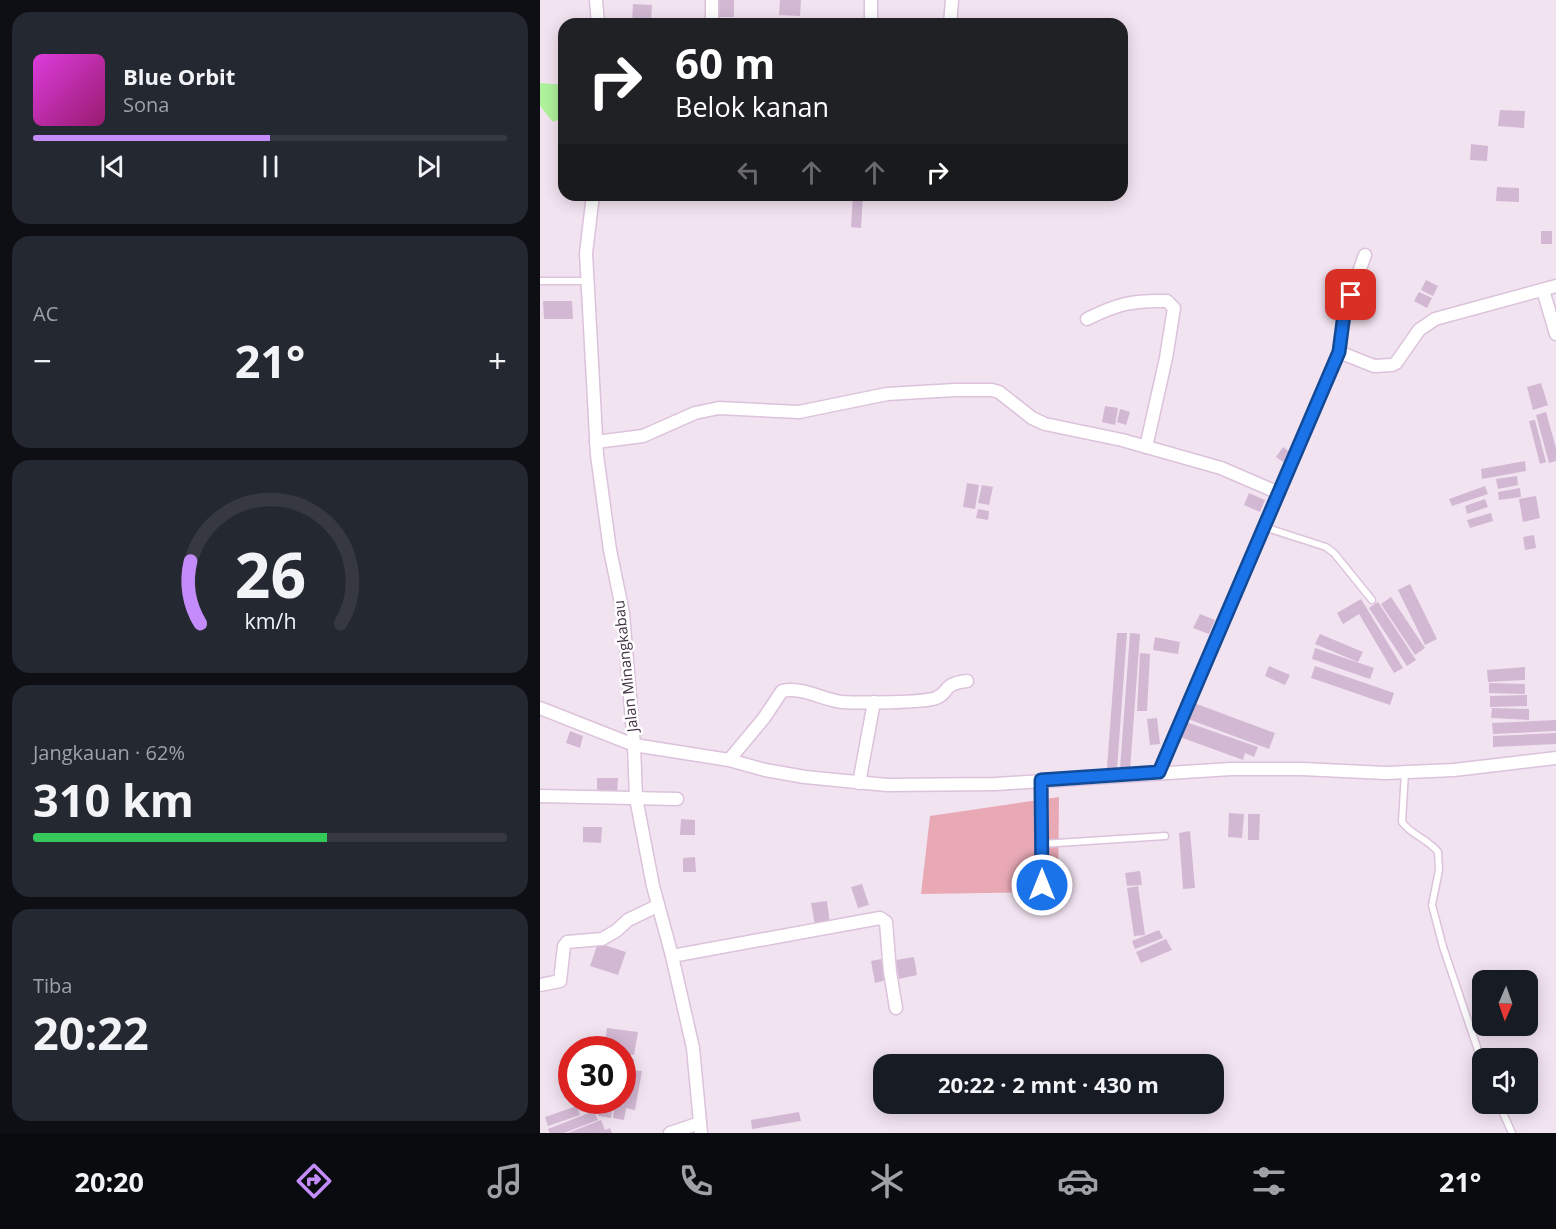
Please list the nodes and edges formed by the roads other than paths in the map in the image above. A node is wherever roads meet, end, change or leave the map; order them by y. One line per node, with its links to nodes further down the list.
1 (596, 0): 5 (street)
2 (712, 0): 6 (street)
3 (871, 0): 7 (street)
4 (952, 0): 8 (street)
5 (598, 18)
6 (712, 18)
7 (871, 18)
8 (950, 18)
9 (592, 201): 12 (street, Jalan Minangkabau)
10 (1365, 255): 17 (street)
11 (540, 281): 12 (lane)
12 (587, 281): 18 (street, Jalan Minangkabau)
13 (1556, 286): 14 (street)
14 (1543, 290): 16 (street); 17 (street)
15 (1087, 319): 19 (street)
16 (1556, 334)
17 (1339, 352): 20 (street)
18 (596, 442): 19 (street); 26 (street, Jalan Minangkabau)
19 (1146, 447): 20 (street)
20 (1279, 493): 21 (street)
21 (1264, 527): 22 (lane); 29 (street)
22 (1372, 600)
23 (967, 681): 24 (street)
24 (874, 702): 28 (street); 32 (street)
25 (540, 708): 26 (street)
26 (634, 745): 28 (street); 34 (street, Jalan Minangkabau)
27 (1556, 758): 30 (street)
28 (729, 760): 32 (street)
29 (1159, 772): 30 (street); 31 (street)
30 (1405, 772): 43 (lane)
31 (1041, 780): 32 (street); 37 (street)
32 (859, 783)
33 (540, 796): 34 (street)
34 (636, 798): 35 (street); 39 (street, Jalan Minangkabau)
35 (677, 799)
36 (1165, 836): 37 (lane)
37 (1042, 844): 38 (street)
38 (1042, 885)
39 (657, 906): 40 (street, Jalan Minangkabau); 41 (street)
40 (672, 956): 42 (street); 45 (street, Jalan Minangkabau)
41 (540, 986)
42 (896, 1008)
43 (1477, 1048)
44 (1503, 1114): 47 (lane)
45 (701, 1128): 46 (street)
46 (669, 1133)
47 (1512, 1133)

